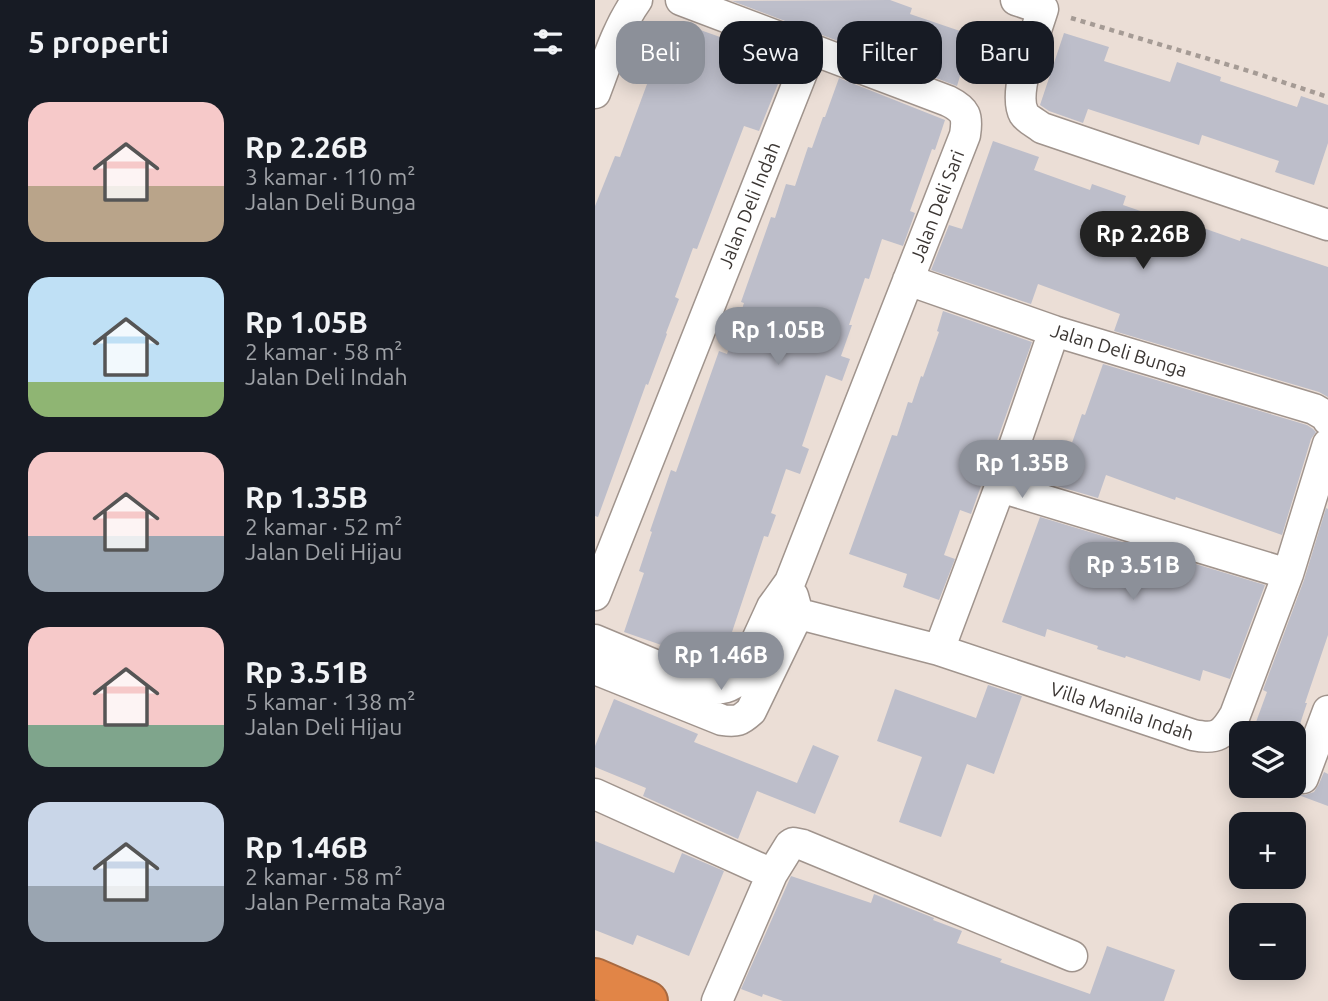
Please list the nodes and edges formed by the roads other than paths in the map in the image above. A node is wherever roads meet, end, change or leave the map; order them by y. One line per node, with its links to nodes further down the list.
1 (636, 0): 7 (street)
2 (681, 0): 4 (street, Jalan Deli Sari)
3 (1029, 5): 8 (street)
4 (736, 21)
5 (823, 54): 9 (street, Jalan Deli Sari)
6 (798, 84): 15 (street, Jalan Deli Indah)
7 (595, 93)
8 (1328, 225)
9 (908, 280): 10 (street, Jalan Deli Bunga); 16 (street, Jalan Deli Sari)
10 (1054, 331): 11 (street, Jalan Deli Bunga); 13 (street)
11 (1328, 420)
12 (1328, 444): 14 (street)
13 (1000, 486): 14 (street); 18 (street)
14 (1288, 575): 18 (street, Villa Manila Indah)
15 (595, 595)
16 (785, 610): 17 (street); 18 (street, Villa Manila Indah); 19 (street)
17 (595, 640)
18 (939, 650)
19 (595, 669)
20 (1328, 710): 21 (street)
21 (1306, 770)
22 (595, 794): 23 (street)
23 (772, 874): 24 (street); 27 (street)
24 (1072, 956)
25 (595, 978): 26 (highway)
26 (648, 1001)
27 (717, 1001)

